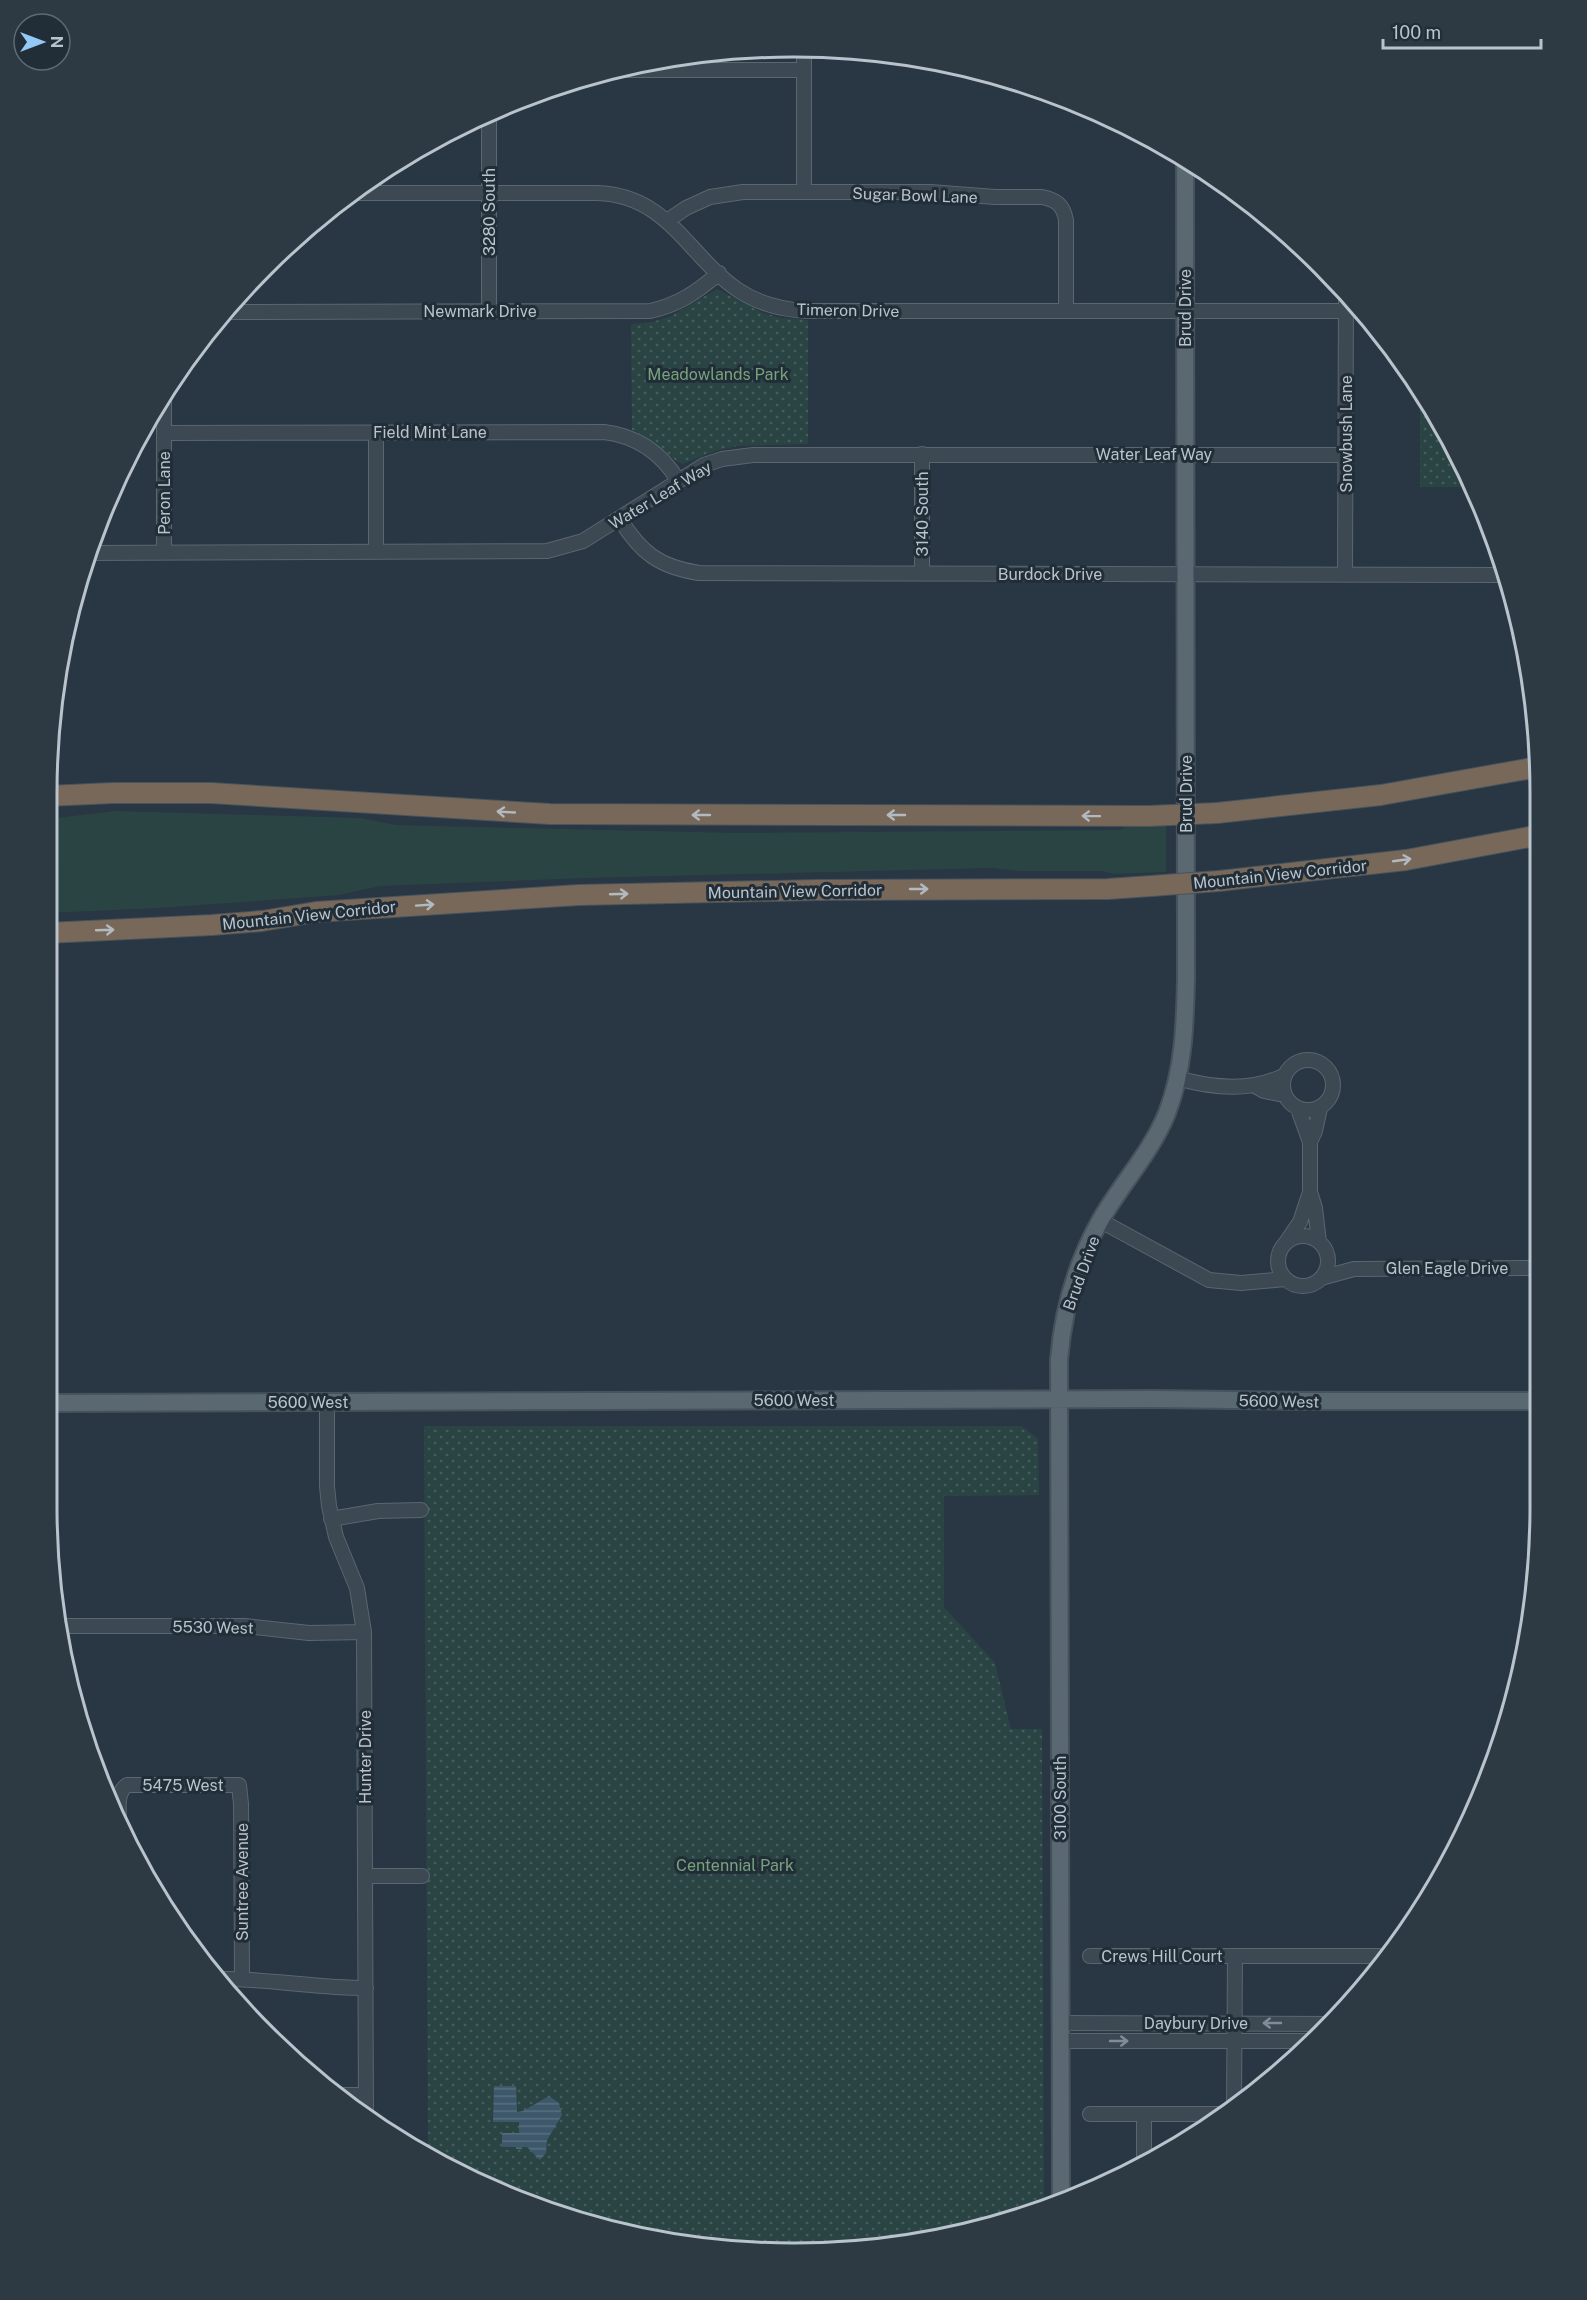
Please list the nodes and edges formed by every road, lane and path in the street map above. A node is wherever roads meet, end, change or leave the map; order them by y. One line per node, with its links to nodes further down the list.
1 (804, 57): 3 (street)
2 (656, 70): 3 (street)
3 (804, 70): 6 (street)
4 (489, 123): 8 (street, 3280 South)
5 (1191, 173): 14 (main road, Brud Drive)
6 (804, 192): 9 (street, Sugar Bowl Lane); 13 (street, Sugar Bowl Lane)
7 (367, 193): 8 (street, Timeron Drive)
8 (489, 193): 9 (street, Timeron Drive); 12 (street, 3280 South)
9 (668, 221): 10 (street, Timeron Drive)
10 (719, 273): 12 (street, Newmark Drive); 13 (street, Timeron Drive)
11 (1347, 308): 15 (street, Snowbush Lane)
12 (489, 311): 16 (street, Newmark Drive)
13 (1066, 311): 14 (street, Timeron Drive)
14 (1185, 311): 15 (street, Timeron Drive); 21 (main road, Brud Drive)
15 (1347, 311): 22 (street, Snowbush Lane)
16 (237, 312)
17 (164, 412): 19 (street, Peron Lane)
18 (376, 432): 19 (street, Field Mint Lane); 23 (street, Field Mint Lane); 25 (street)
19 (164, 433): 27 (street, Peron Lane)
20 (922, 454): 21 (street, Water Leaf Way); 23 (street, Water Leaf Way); 28 (street, 3140 South)
21 (1185, 454): 22 (street, Water Leaf Way); 29 (main road, Brud Drive)
22 (1346, 454): 30 (street, Snowbush Lane)
23 (678, 480): 24 (street, Water Leaf Way)
24 (620, 519): 25 (street, Water Leaf Way); 28 (street, Burdock Drive)
25 (376, 552): 27 (street, Water Leaf Way)
26 (98, 553): 27 (street, Water Leaf Way)
27 (164, 553)
28 (922, 574): 29 (street, Burdock Drive)
29 (1185, 574): 30 (street, Burdock Drive); 39 (main road, Brud Drive)
30 (1346, 575): 31 (street, Burdock Drive)
31 (1496, 575)
32 (1528, 757): 35 (highway)
33 (1529, 769): 35 (highway)
34 (57, 794): 35 (highway, one-way to 34, bridge)
35 (1275, 808)
36 (1530, 837): 37 (highway, Mountain View Corridor, one-way to 36, bridge)
37 (57, 932)
38 (1285, 1075): 40 (street); 41 (street); 42 (street)
39 (1178, 1078): 40 (street); 46 (main road, Brud Drive)
40 (1255, 1086): 41 (street)
41 (1284, 1095): 43 (street)
42 (1320, 1108): 43 (street); 44 (street)
43 (1298, 1109): 44 (street)
44 (1310, 1142): 45 (street)
45 (1310, 1192): 47 (street); 48 (street)
46 (1101, 1221): 54 (street); 55 (main road, Brud Drive)
47 (1285, 1242): 48 (street); 49 (street)
48 (1322, 1246): 51 (street); 52 (street)
49 (1278, 1265): 53 (street); 54 (street)
50 (1530, 1268): 51 (street, Glen Eagle Drive)
51 (1354, 1269): 52 (street, Glen Eagle Drive)
52 (1320, 1278): 53 (street)
53 (1285, 1279): 54 (street)
54 (1259, 1281)
55 (1058, 1399): 56 (main road, 5600 West); 57 (main road, 5600 West); 73 (main road, 3100 South)
56 (1530, 1401)
57 (327, 1402): 58 (main road, 5600 West); 60 (street, Hunter Drive)
58 (57, 1403)
59 (421, 1510): 60 (street)
60 (331, 1519): 62 (street, Hunter Drive)
61 (67, 1626): 62 (street, 5530 West)
62 (364, 1632): 65 (street, Hunter Drive)
63 (239, 1785): 64 (street, 5475 West); 71 (street, Suntree Avenue)
64 (119, 1801)
65 (365, 1876): 66 (street); 72 (street, Hunter Drive)
66 (422, 1876)
67 (1090, 1956): 68 (street, Crews Hill Court)
68 (1234, 1956): 69 (street, Crews Hill Court); 74 (street)
69 (1377, 1956)
70 (229, 1979): 71 (street)
71 (242, 1979): 72 (street)
72 (366, 1988): 80 (street, Hunter Drive)
73 (1060, 2023): 74 (street, Daybury Drive); 76 (main road, 3100 South)
74 (1234, 2023): 75 (street, Daybury Drive, one-way to 74); 77 (street)
75 (1317, 2024)
76 (1061, 2041): 77 (street, Daybury Drive, one-way to 77); 87 (main road, 3100 South)
77 (1234, 2041): 78 (street, Daybury Drive); 81 (street)
78 (1299, 2041)
79 (351, 2095): 80 (street)
80 (366, 2095): 82 (street, Hunter Drive)
81 (1234, 2097)
82 (366, 2106)
83 (1090, 2114): 84 (street)
84 (1144, 2114): 85 (street); 86 (street)
85 (1210, 2114)
86 (1144, 2154)
87 (1061, 2192)

